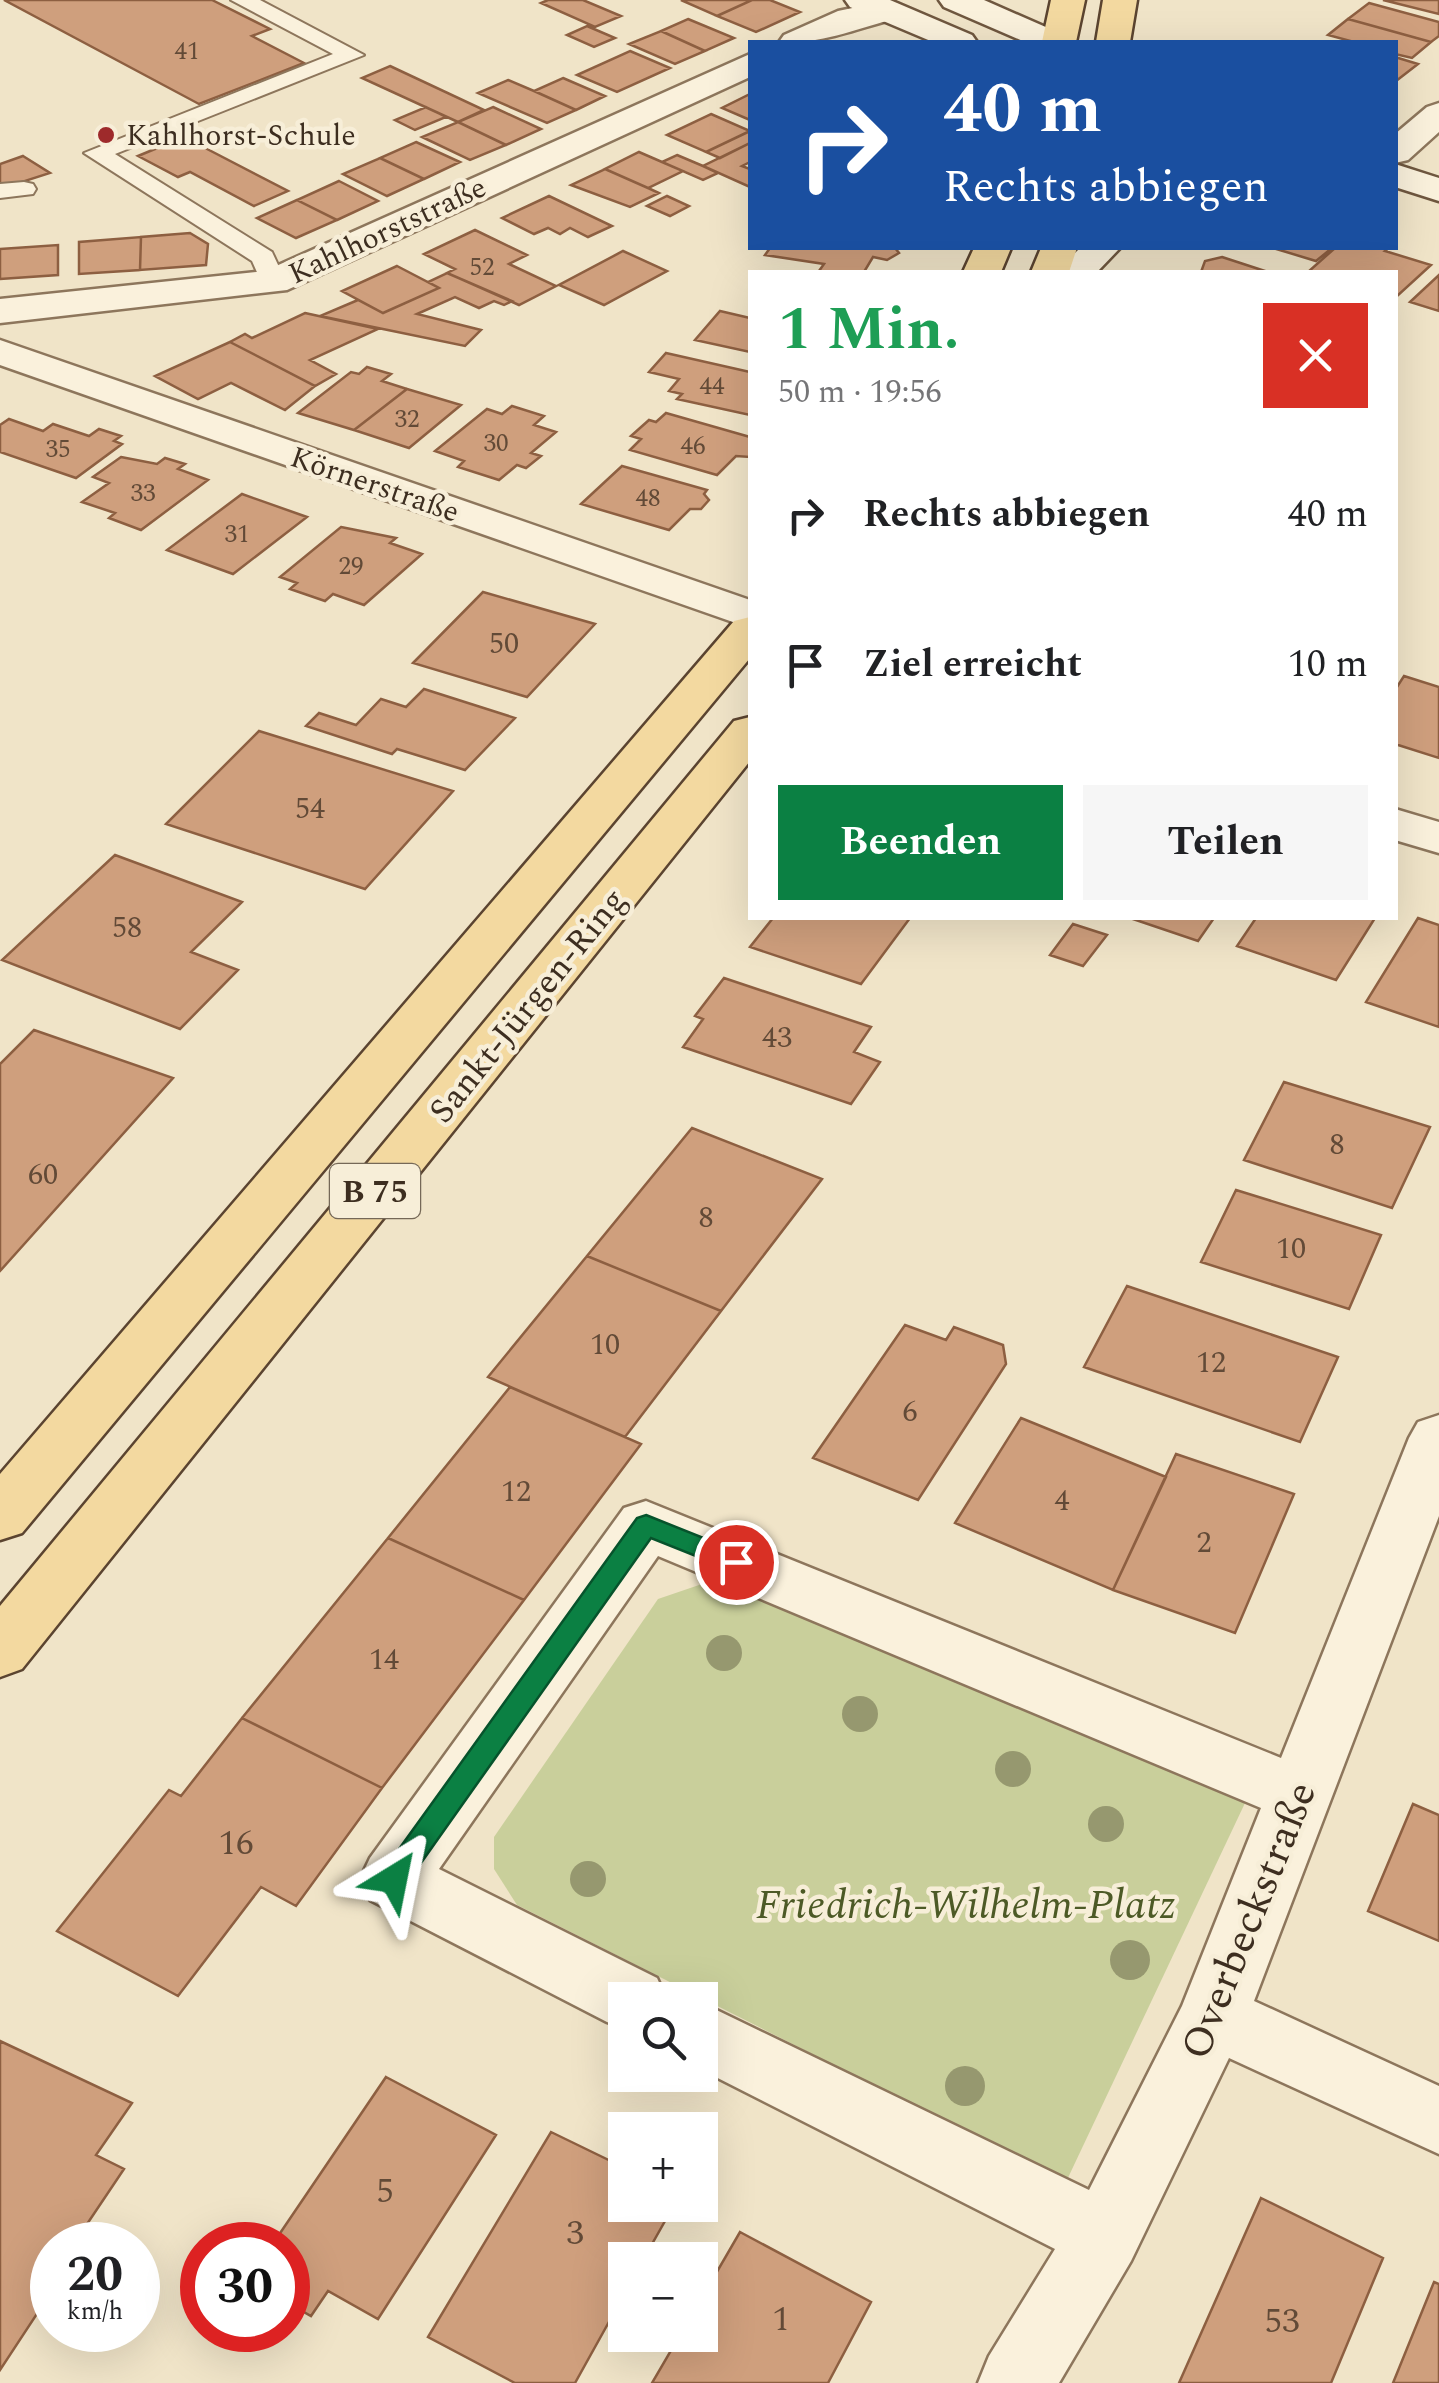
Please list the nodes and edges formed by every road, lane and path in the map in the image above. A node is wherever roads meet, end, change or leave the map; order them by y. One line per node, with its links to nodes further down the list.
1 (242, 0): 20 (lane)
2 (956, 0): 8 (street)
3 (1068, 0): 9 (main road)
4 (1120, 0): 10 (main road)
5 (874, 5): 6 (street); 7 (street)
6 (800, 40)
7 (955, 40)
8 (1050, 40)
9 (1056, 40)
10 (1113, 40)
11 (748, 65): 20 (street, Kahlhorststraße)
12 (1439, 114): 13 (street)
13 (1398, 149)
14 (1398, 176): 15 (street)
15 (1439, 190)
16 (1398, 211): 17 (street)
17 (1439, 224)
18 (1099, 250): 19 (street)
19 (1077, 270)
20 (273, 282): 21 (street, Kahlhorststraße)
21 (0, 311)
22 (0, 352): 23 (street, Körnerstraße)
23 (748, 614)
24 (748, 632): 29 (main road, Sankt-Jürgen-Ring / B 75)
25 (748, 733): 30 (main road, Sankt-Jürgen-Ring / B 75)
26 (1398, 825): 27 (street)
27 (1439, 838)
28 (1439, 1438): 31 (street, Overbeckstraße)
29 (10, 1488)
30 (0, 1652)
31 (1298, 1794): 32 (street); 33 (street, Overbeckstraße)
32 (608, 1988)
33 (1212, 2016): 35 (street); 36 (street, Overbeckstraße)
34 (718, 2043): 36 (street)
35 (1439, 2120)
36 (1105, 2236): 37 (street, Overbeckstraße)
37 (1016, 2383)

